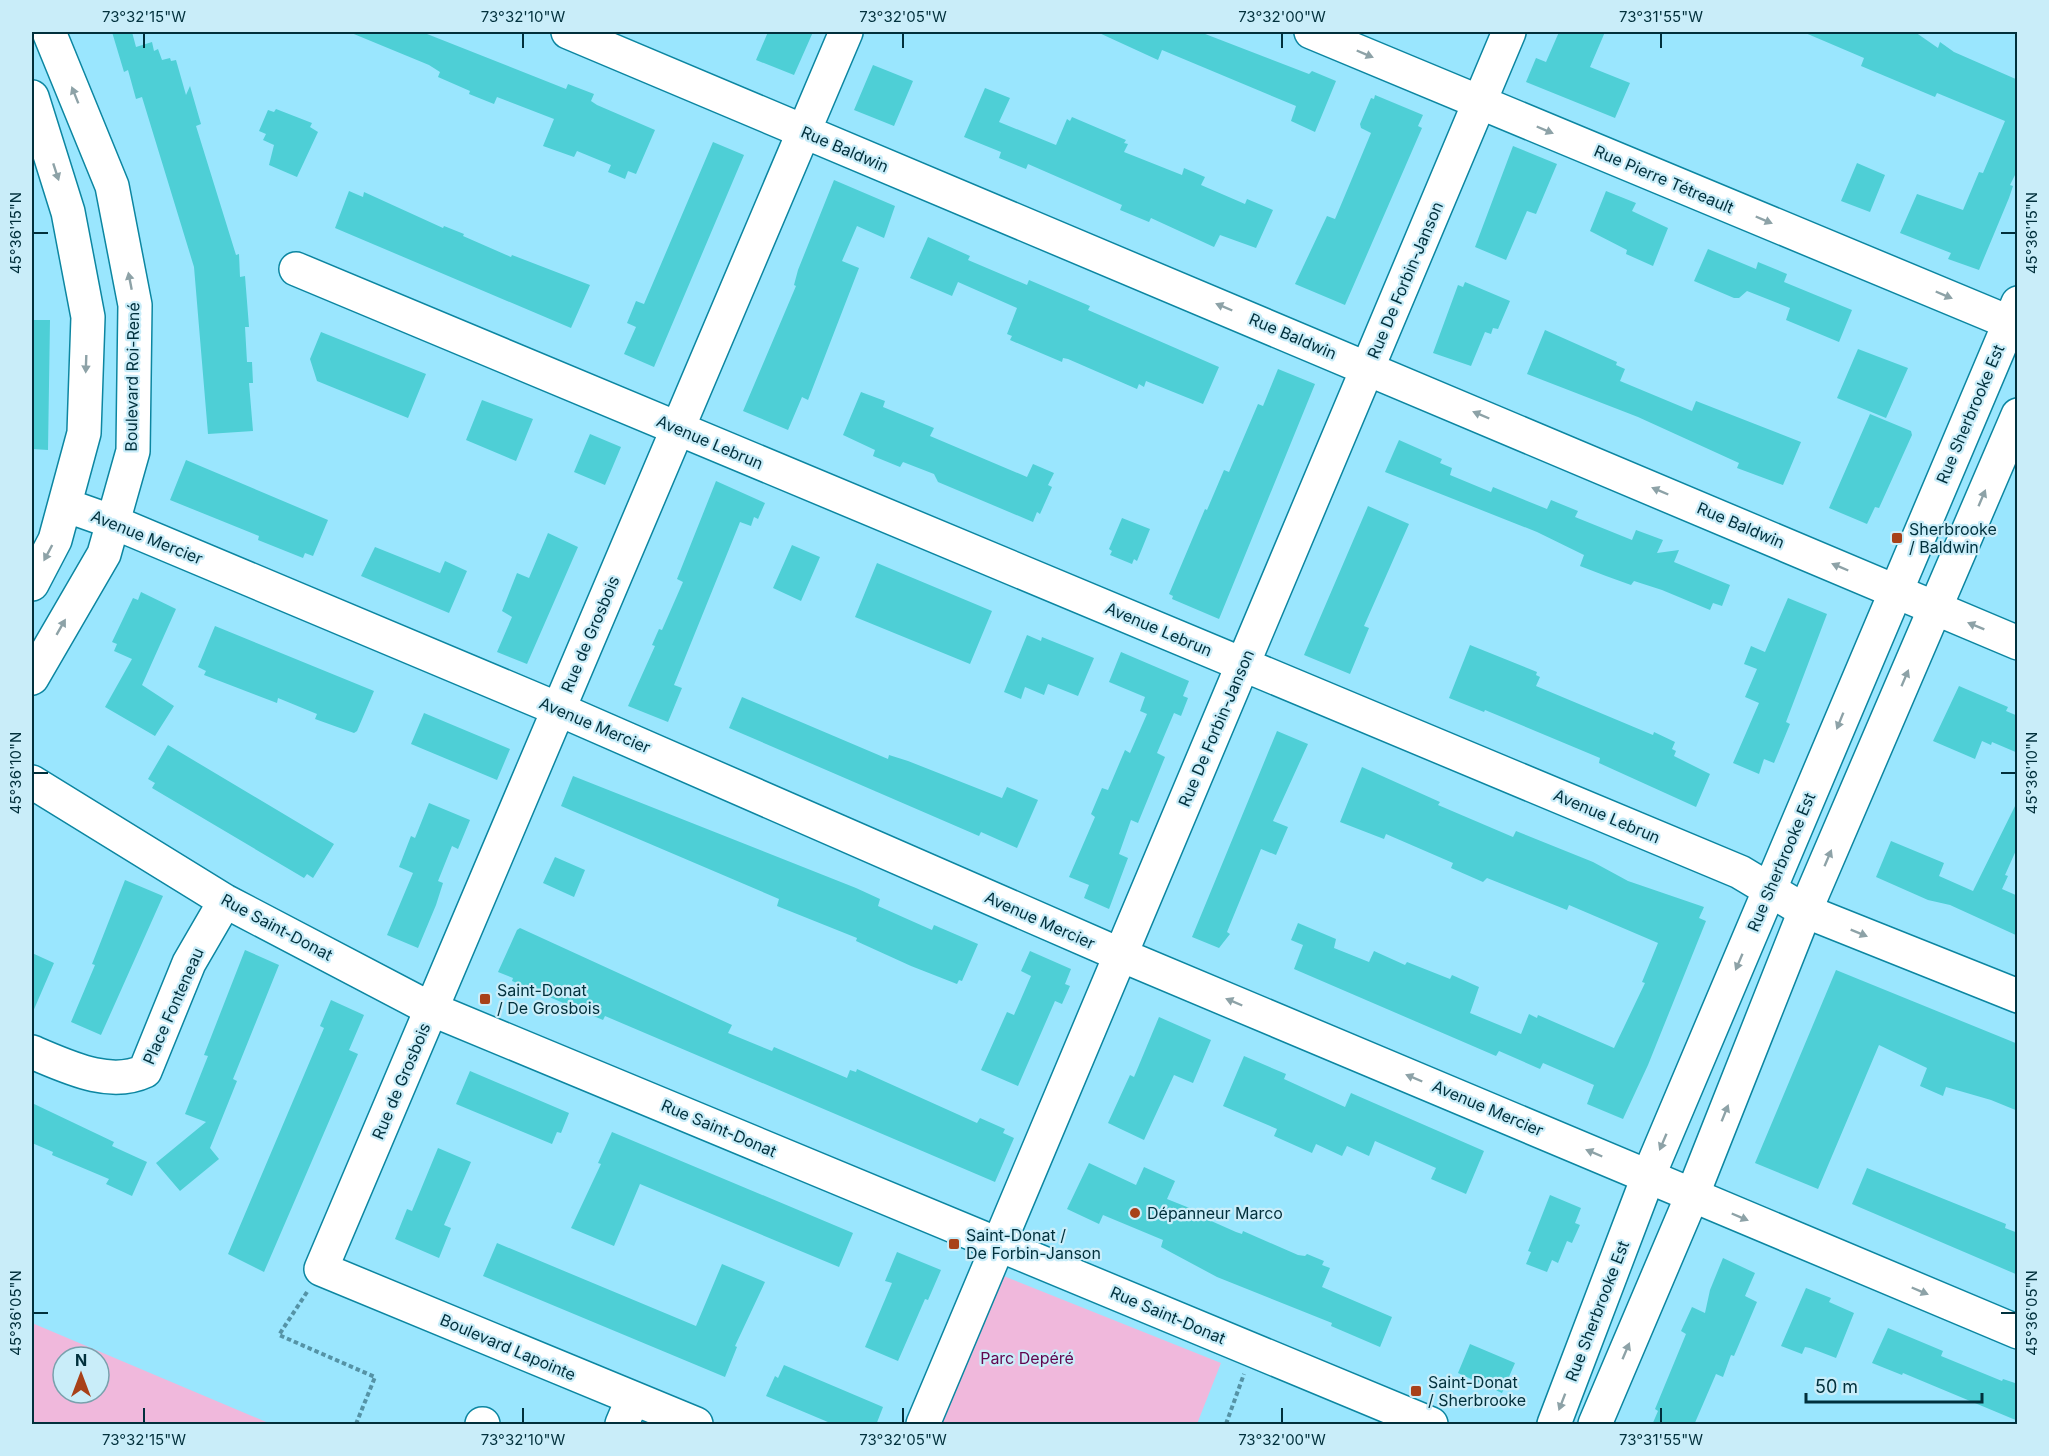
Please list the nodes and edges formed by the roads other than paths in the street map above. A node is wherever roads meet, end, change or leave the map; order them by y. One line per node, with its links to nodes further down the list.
1 (49, 32): 15 (street, Boulevard Roi-René, one-way to 1)
2 (568, 32): 8 (street, Rue Baldwin)
3 (846, 32): 8 (street, Rue de Grosbois)
4 (1311, 32): 7 (street, Rue Pierre Tétreault, one-way to 7)
5 (1509, 32): 7 (street, Rue De Forbin-Janson)
6 (32, 97): 14 (street, one-way to 14)
7 (1479, 102): 10 (street, Rue Pierre Tétreault, one-way to 10); 11 (street, Rue De Forbin-Janson)
8 (803, 132): 11 (street, Rue Baldwin, one-way to 8); 13 (street, Rue de Grosbois)
9 (296, 269): 13 (street, Avenue Lebrun)
10 (2015, 317): 17 (street, Rue Sherbrooke Est)
11 (1368, 368): 17 (street, Rue Baldwin, one-way to 11); 20 (street, Rue De Forbin-Janson)
12 (2018, 415): 18 (street, one-way to 12)
13 (677, 428): 20 (street, Avenue Lebrun); 22 (street, Rue de Grosbois)
14 (65, 505): 15 (street, Avenue Mercier); 16 (street, one-way to 16)
15 (113, 522): 21 (street, Boulevard Roi-René, one-way to 15); 22 (street, Avenue Mercier)
16 (32, 584)
17 (1894, 590): 18 (street, Rue Baldwin); 24 (street, Rue Sherbrooke Est, one-way to 24)
18 (1934, 610): 19 (street, Rue Baldwin, one-way to 18); 26 (street, one-way to 18)
19 (2018, 643)
20 (1243, 664): 24 (street, Avenue Lebrun); 27 (street, Rue De Forbin-Janson)
21 (32, 678)
22 (558, 709): 27 (street, Avenue Mercier); 29 (street, Rue de Grosbois)
23 (32, 782): 25 (street, Rue Saint-Donat)
24 (1770, 889): 26 (street, Avenue Lebrun); 31 (street, Rue Sherbrooke Est, one-way to 31)
25 (225, 901): 29 (street, Rue Saint-Donat); 30 (street, Place Fonteneau)
26 (1805, 911): 28 (street, Avenue Lebrun, one-way to 28); 32 (street, one-way to 26)
27 (1121, 955): 31 (street, Avenue Mercier, one-way to 27); 33 (street, Rue De Forbin-Janson)
28 (2018, 996)
29 (431, 1009): 33 (street, Rue Saint-Donat); 34 (street, Rue de Grosbois)
30 (32, 1052)
31 (1648, 1177): 32 (street, Avenue Mercier); 40 (street, Rue Sherbrooke Est, one-way to 40)
32 (1692, 1197): 35 (street, Avenue Mercier, one-way to 35); 41 (street, one-way to 32)
33 (999, 1244): 38 (street, Rue De Forbin-Janson); 39 (street, Rue Saint-Donat)
34 (321, 1269): 36 (street, Boulevard Lapointe)
35 (2018, 1332)
36 (627, 1411): 37 (street, Boulevard Lapointe)
37 (696, 1425)
38 (923, 1425)
39 (1431, 1425)
40 (1554, 1425)
41 (1595, 1425)

